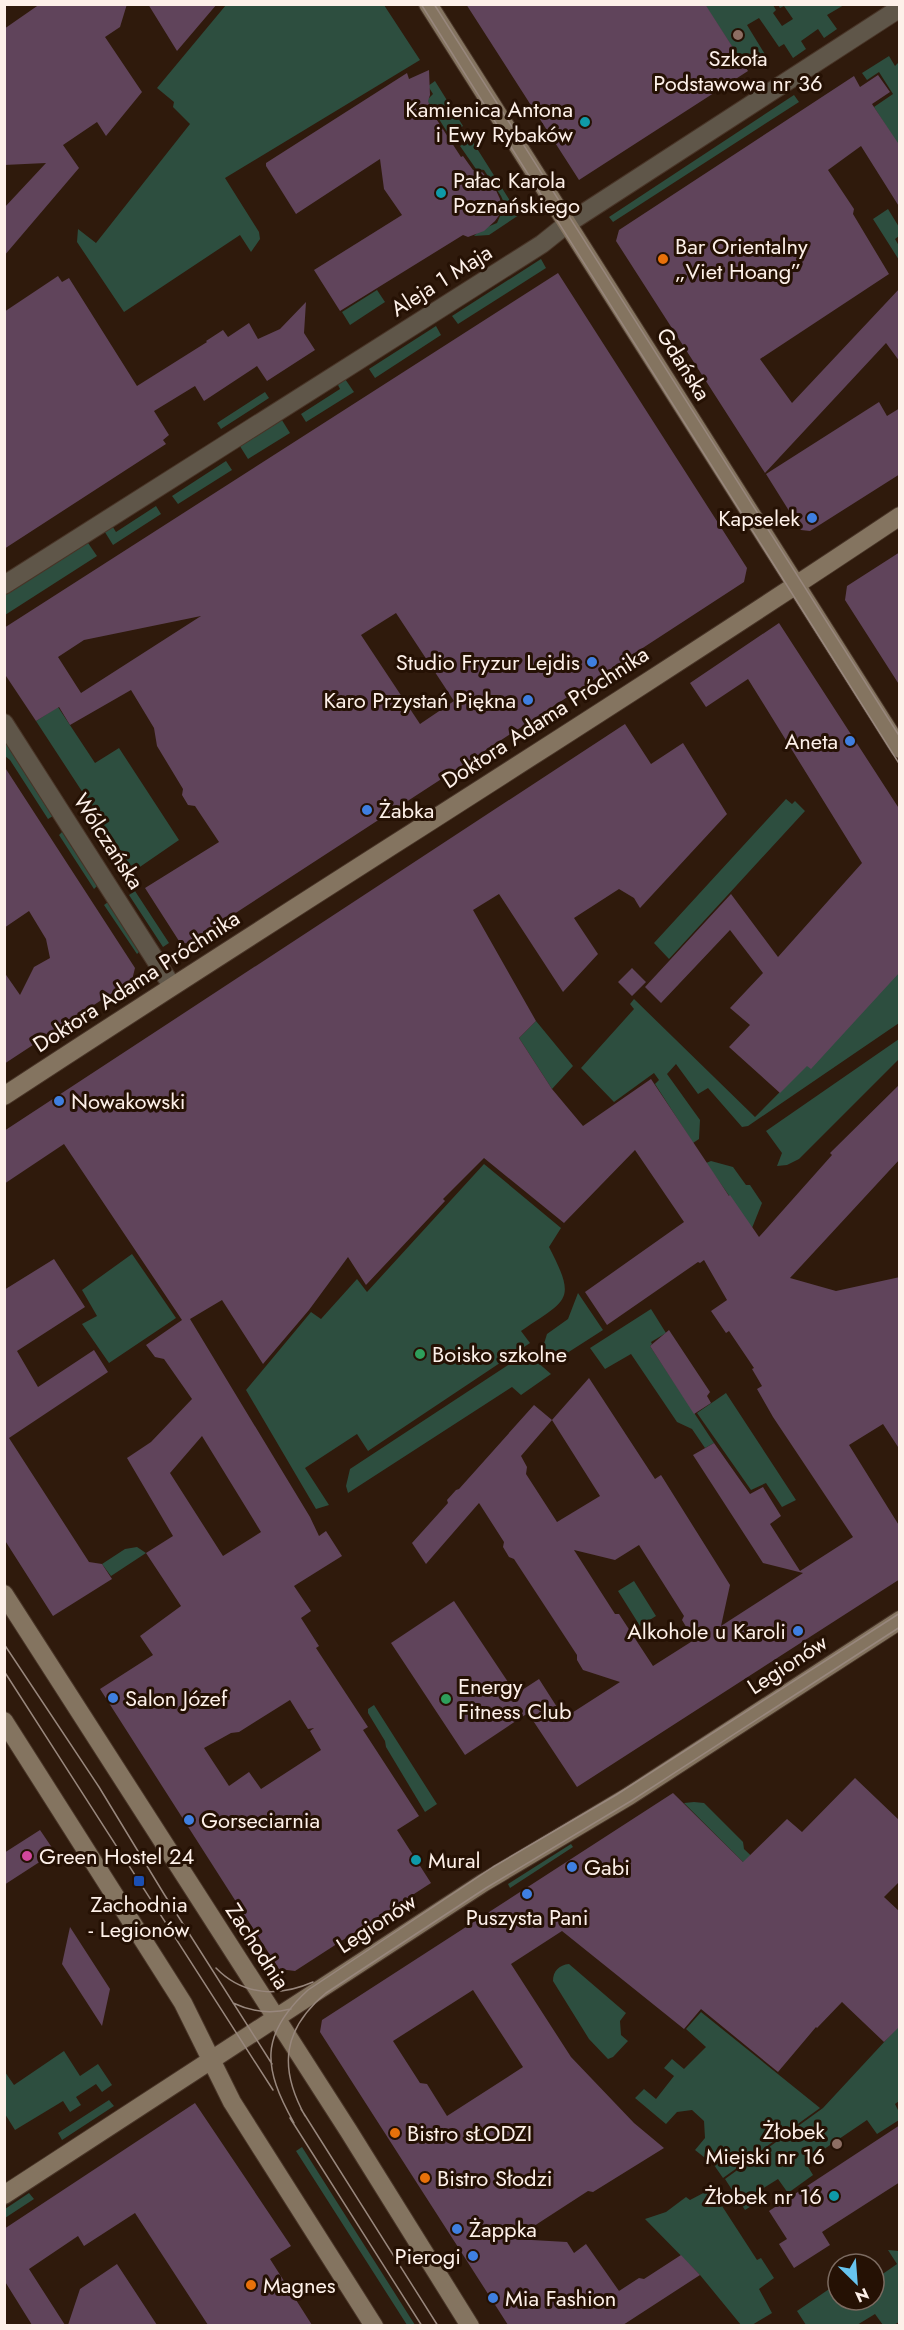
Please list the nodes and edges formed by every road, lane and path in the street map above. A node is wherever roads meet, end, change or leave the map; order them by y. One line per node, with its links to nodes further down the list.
1 (428, 4): 3 (street, Gdańska)
2 (900, 8): 3 (street, Aleja 1 Maja)
3 (567, 224): 5 (street, Gdańska); 6 (street, Aleja 1 Maja)
4 (900, 516): 5 (street, Doktora Adama Próchnika)
5 (796, 584): 8 (street, Gdańska); 9 (street, Doktora Adama Próchnika)
6 (4, 585)
7 (4, 723): 9 (street, Wólczańska)
8 (900, 749)
9 (172, 986): 10 (street, Doktora Adama Próchnika)
10 (4, 1096)
11 (4, 1594): 14 (street, Zachodnia)
12 (900, 1620): 14 (street, Legionów)
13 (4, 1721): 15 (street)
14 (276, 2018): 15 (street, Legionów); 18 (street, Zachodnia)
15 (211, 2060): 16 (street, Legionów); 17 (street)
16 (4, 2195)
17 (374, 2325)
18 (470, 2325)

